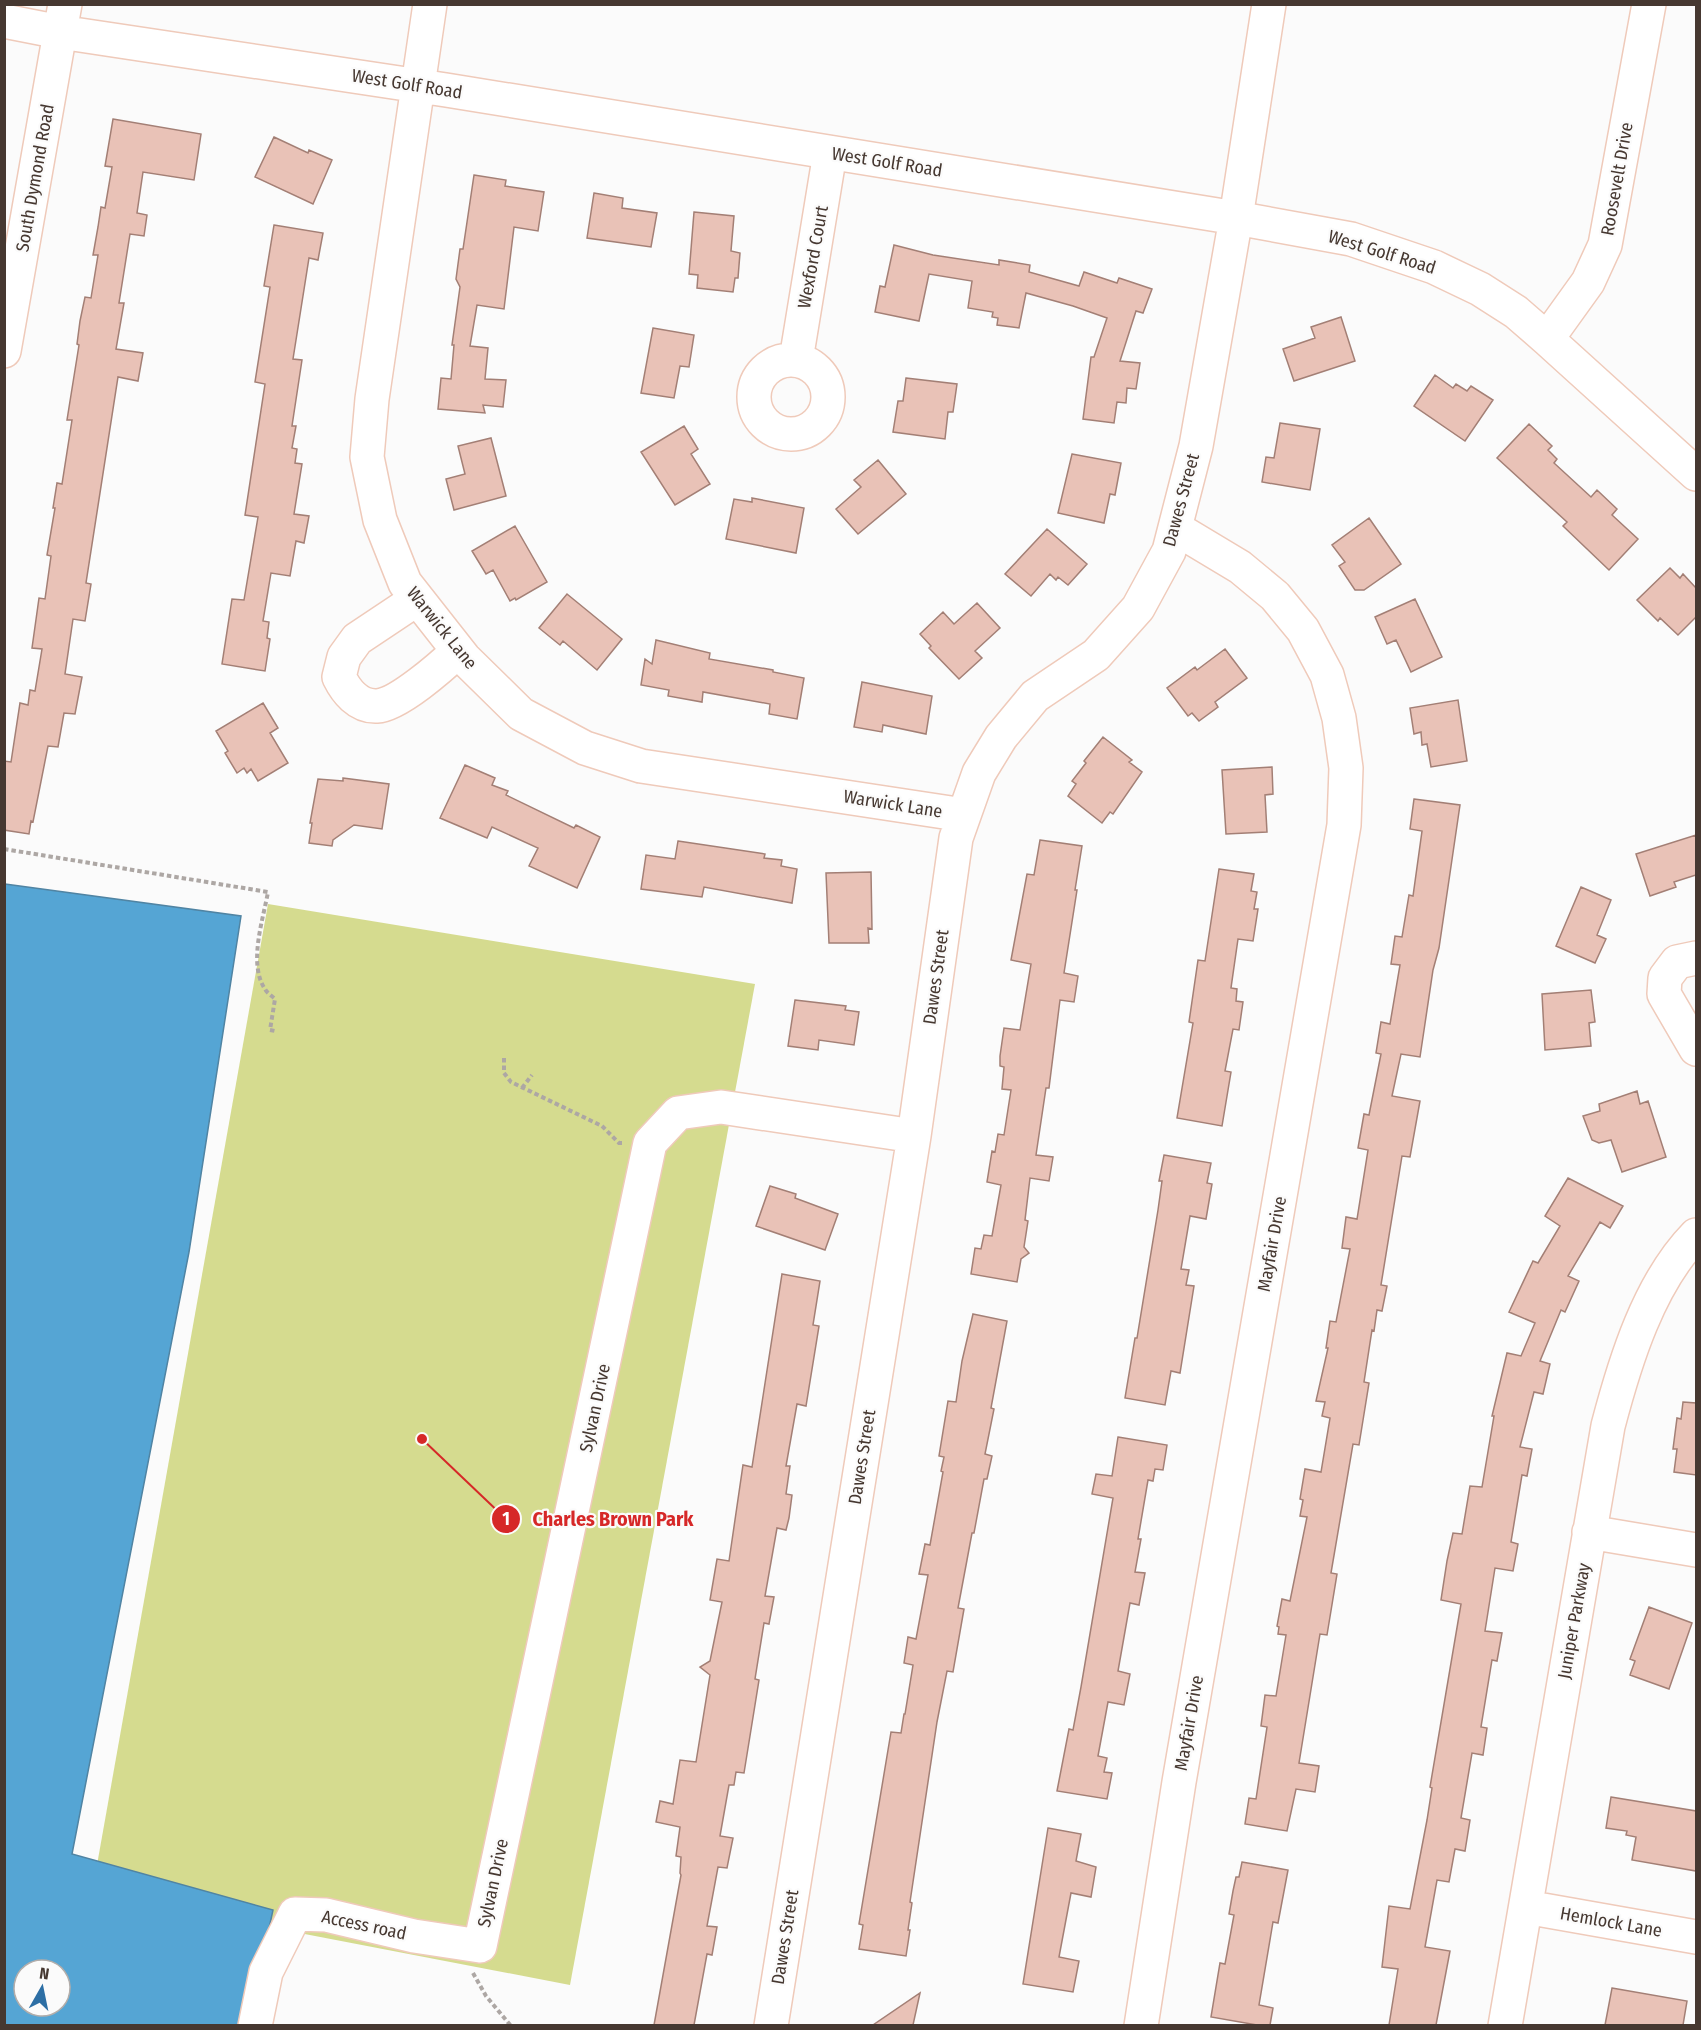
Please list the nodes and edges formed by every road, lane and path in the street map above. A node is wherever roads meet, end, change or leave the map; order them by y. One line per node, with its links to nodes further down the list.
1 (430, 4): 6 (street, Warwick Lane)
2 (1269, 4): 8 (street, Dawes Street)
3 (1648, 4): 9 (street, Roosevelt Drive)
4 (63, 18): 5 (street, West Golf Road); 6 (street, West Golf Road); 10 (street, South Dymond Road)
5 (4, 21)
6 (418, 85): 7 (street, West Golf Road); 14 (street, Warwick Lane)
7 (830, 153): 8 (street, West Golf Road); 11 (street, Wexford Court)
8 (1236, 218): 9 (street, West Golf Road); 13 (street, Dawes Street)
9 (1547, 339): 12 (street, West Golf Road)
10 (4, 351)
11 (795, 360)
12 (1696, 474)
13 (1175, 528): 16 (street, Dawes Street); 35 (street, Mayfair Drive)
14 (417, 599): 15 (street, Warwick Lane); 15 (street)
15 (458, 651): 16 (street, Warwick Lane)
16 (964, 815): 24 (street, Dawes Street)
17 (4, 849): 19 (path)
18 (1696, 958): 20 (street)
19 (275, 1031)
20 (1696, 1049)
21 (504, 1058): 23 (path)
22 (532, 1075): 23 (path)
23 (522, 1088): 25 (path)
24 (914, 1136): 25 (street, Sylvan Drive); 34 (street, Dawes Street)
25 (650, 1148): 31 (street, Sylvan Drive)
26 (1696, 1235): 27 (street, Juniper Parkway)
27 (1589, 1533): 28 (street); 29 (street, Juniper Parkway)
28 (1696, 1550)
29 (1526, 1906): 30 (street, Hemlock Lane); 36 (street, Juniper Parkway)
30 (1696, 1937)
31 (473, 1944): 32 (street, Access road); 33 (path)
32 (255, 2025)
33 (510, 2025)
34 (771, 2025)
35 (1141, 2025)
36 (1505, 2025)

